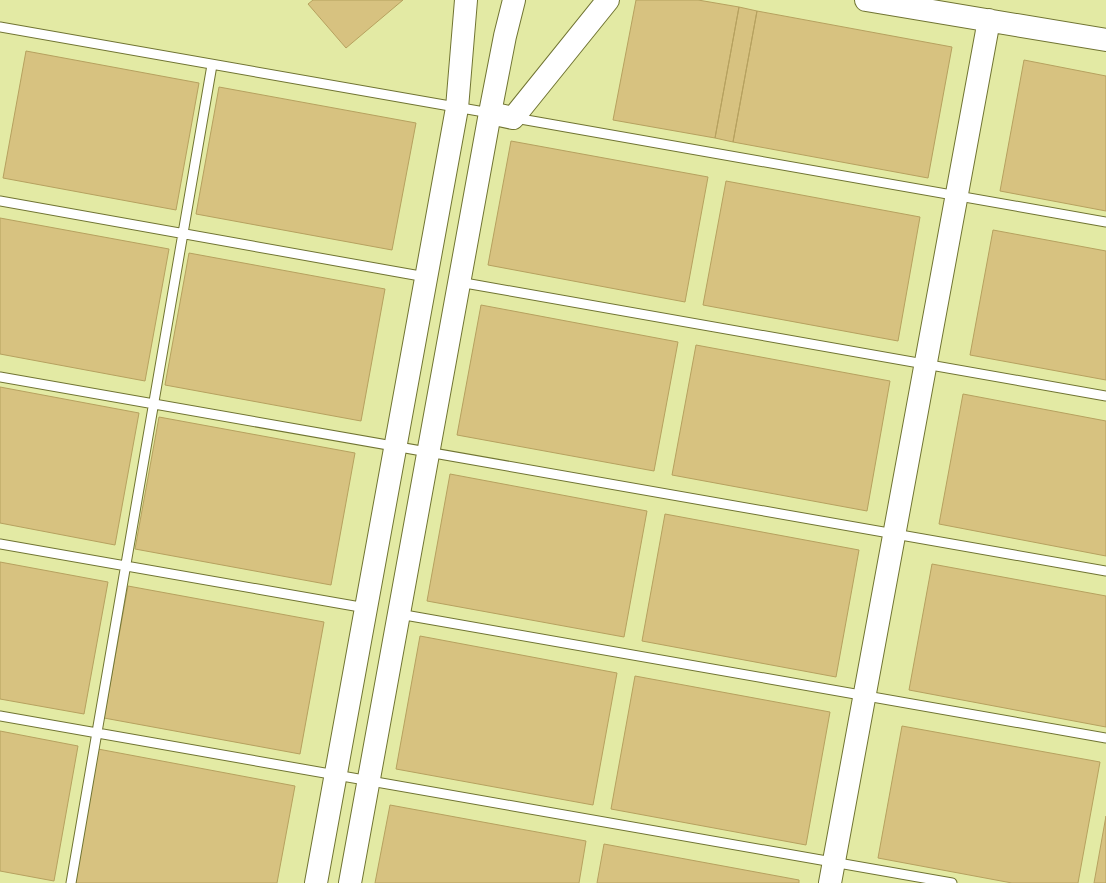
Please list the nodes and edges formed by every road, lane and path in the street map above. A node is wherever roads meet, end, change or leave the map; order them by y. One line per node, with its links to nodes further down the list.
1 (466, 0): 9 (street)
2 (514, 0): 10 (street)
3 (608, 0): 11 (street)
4 (866, 0): 5 (street)
5 (989, 20): 7 (street); 12 (street)
6 (0, 27): 8 (lane)
7 (1106, 40)
8 (212, 65): 9 (lane); 15 (lane)
9 (457, 108): 10 (lane); 16 (street)
10 (490, 113): 11 (street); 17 (street)
11 (513, 118): 12 (lane)
12 (957, 196): 14 (lane); 18 (street)
13 (0, 201): 15 (lane)
14 (1106, 222)
15 (183, 234): 16 (lane); 21 (lane)
16 (426, 277): 22 (street)
17 (459, 282): 18 (lane); 23 (street)
18 (926, 364): 20 (lane); 24 (street)
19 (0, 377): 21 (lane)
20 (1106, 396)
21 (154, 404): 22 (lane); 26 (lane)
22 (395, 446): 23 (lane); 28 (street)
23 (428, 452): 24 (lane); 29 (street)
24 (895, 534): 27 (lane); 30 (street)
25 (0, 544): 26 (lane)
26 (126, 566): 28 (lane); 32 (lane)
27 (1106, 571)
28 (366, 608): 34 (street)
29 (399, 614): 30 (lane); 35 (street)
30 (865, 696): 33 (lane); 36 (street)
31 (0, 716): 32 (lane)
32 (98, 733): 34 (lane); 37 (lane)
33 (1106, 738)
34 (336, 775): 35 (lane); 38 (street)
35 (369, 781): 36 (lane); 39 (street)
36 (832, 873): 40 (lane)
37 (71, 883)
38 (316, 883)
39 (350, 883)
40 (952, 883)

